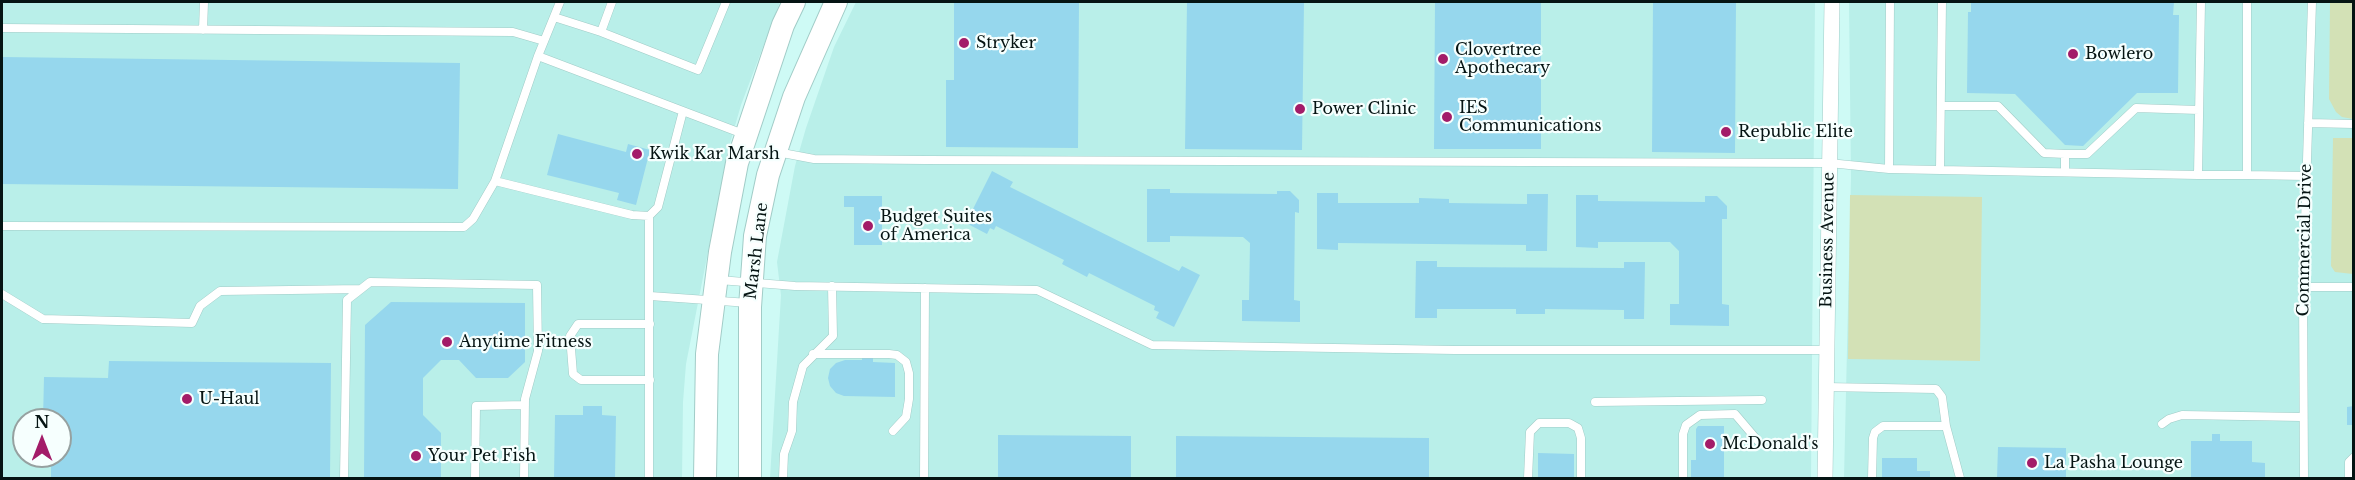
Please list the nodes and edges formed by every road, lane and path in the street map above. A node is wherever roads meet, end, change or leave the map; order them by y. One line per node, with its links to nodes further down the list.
1 (204, 2): 15 (lane)
2 (560, 2): 13 (lane)
3 (612, 2): 16 (lane)
4 (726, 2): 16 (lane)
5 (794, 2): 24 (main road, Marsh Lane)
6 (836, 2): 25 (main road, Marsh Lane)
7 (1832, 2): 27 (street, Business Avenue)
8 (1890, 2): 28 (lane)
9 (1942, 2): 19 (lane)
10 (2201, 2): 20 (lane)
11 (2247, 2): 32 (lane)
12 (2312, 2): 22 (lane, Commercial Drive)
13 (554, 16): 16 (lane); 17 (lane)
14 (2, 28): 15 (lane)
15 (203, 30): 17 (lane)
16 (601, 32)
17 (544, 41): 18 (lane)
18 (538, 56): 21 (lane); 34 (lane)
19 (1941, 106): 26 (lane); 29 (lane)
20 (2199, 110): 26 (lane); 31 (lane)
21 (683, 111): 24 (lane); 35 (lane)
22 (2308, 123): 23 (lane); 33 (lane, Commercial Drive)
23 (2354, 124)
24 (746, 135): 42 (main road, Marsh Lane)
25 (776, 151): 27 (lane); 43 (main road, Marsh Lane)
26 (2065, 154): 30 (lane)
27 (1829, 162): 28 (lane); 47 (street, Business Avenue)
28 (1889, 170): 29 (lane)
29 (1940, 170): 30 (lane)
30 (2065, 172): 31 (lane)
31 (2198, 175): 32 (lane)
32 (2247, 175): 33 (lane)
33 (2306, 176): 38 (lane, Commercial Drive)
34 (495, 181): 35 (lane); 36 (lane)
35 (649, 216): 45 (lane)
36 (2, 226)
37 (832, 286): 40 (lane); 43 (lane); 48 (lane)
38 (2303, 287): 39 (lane); 54 (lane, Commercial Drive)
39 (2354, 287)
40 (925, 288): 47 (lane); 67 (lane)
41 (362, 289): 44 (lane); 53 (lane); 60 (lane)
42 (715, 290): 43 (lane); 43 (lane); 45 (lane); 64 (main road, Marsh Lane)
43 (751, 293): 65 (main road, Marsh Lane)
44 (2, 294)
45 (650, 296): 46 (lane)
46 (650, 324): 49 (lane); 49 (lane)
47 (1826, 350): 50 (street, Business Avenue)
48 (813, 354): 57 (lane); 66 (lane)
49 (650, 380): 63 (lane)
50 (1826, 387): 56 (lane); 71 (street, Business Avenue)
51 (1762, 400): 52 (lane)
52 (1594, 402)
53 (525, 405): 61 (lane); 62 (lane)
54 (2302, 417): 55 (lane); 74 (lane, Commercial Drive)
55 (2162, 424)
56 (1946, 426): 72 (lane); 73 (lane)
57 (893, 431)
58 (1758, 441): 70 (lane)
59 (2354, 457): 75 (lane)
60 (344, 478)
61 (475, 478)
62 (524, 478)
63 (649, 478)
64 (705, 478)
65 (750, 478)
66 (783, 478)
67 (924, 478)
68 (1528, 478): 69 (lane)
69 (1581, 478)
70 (1683, 478)
71 (1825, 478)
72 (1872, 478)
73 (1960, 478)
74 (2304, 478)
75 (2349, 478)

